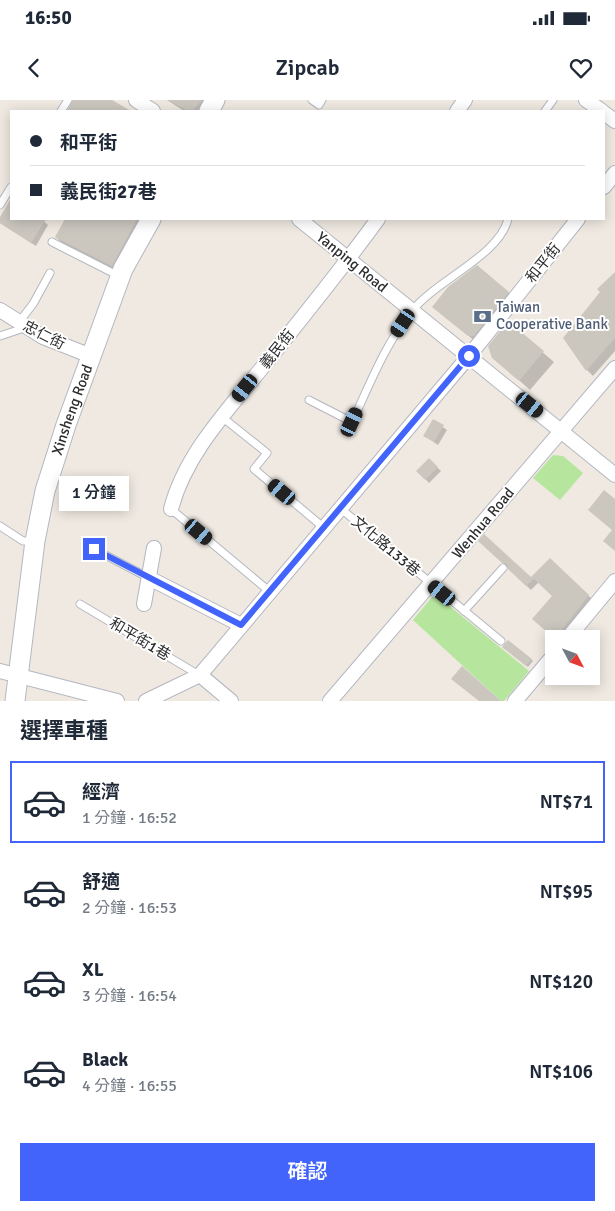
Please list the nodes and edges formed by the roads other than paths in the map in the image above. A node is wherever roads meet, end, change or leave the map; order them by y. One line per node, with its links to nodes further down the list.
1 (136, 100): 5 (street)
2 (312, 100): 3 (lane)
3 (322, 100)
4 (586, 100): 6 (street)
5 (151, 110)
6 (600, 110)
7 (615, 173): 8 (street)
8 (605, 186)
9 (10, 189): 10 (lane)
10 (2, 202)
11 (149, 220): 19 (main road, Xinsheng Road)
12 (300, 220): 17 (street, Yanping Road)
13 (377, 220): 17 (street, 義民街)
14 (507, 220): 21 (lane)
15 (577, 220): 25 (street, 和平街)
16 (52, 242): 19 (lane)
17 (349, 259): 21 (street, Yanping Road); 28 (street, 義民街)
18 (50, 273): 22 (lane)
19 (120, 276): 24 (main road, Xinsheng Road)
20 (0, 310): 22 (street, 忠仁街)
21 (412, 310): 25 (street, Yanping Road); 27 (lane)
22 (23, 325): 23 (lane); 24 (street, 忠仁街)
23 (0, 336)
24 (91, 356): 35 (main road, Xinsheng Road)
25 (469, 356): 29 (street, Yanping Road); 31 (street, 和平街)
26 (615, 368): 29 (street, Wenhua Road)
27 (309, 400)
28 (222, 417): 32 (street, 義民街); 34 (lane)
29 (561, 430): 30 (street, Yanping Road); 41 (street, Wenhua Road)
30 (615, 475)
31 (340, 508): 34 (street, 和平街); 41 (lane, 文化路133巷)
32 (170, 509): 42 (lane)
33 (0, 526): 35 (lane)
34 (323, 527): 42 (street, 和平街)
35 (36, 541): 51 (main road, Xinsheng Road)
36 (154, 548): 39 (street)
37 (94, 549): 39 (lane)
38 (503, 568): 45 (lane)
39 (149, 578): 44 (street); 46 (street)
40 (615, 581): 47 (street)
41 (431, 585): 45 (lane, 文化路133巷); 57 (street, Wenhua Road)
42 (269, 591): 46 (street, 和平街)
43 (80, 604): 52 (lane, 和平街1巷)
44 (144, 604)
45 (464, 611): 48 (lane, 文化路133巷)
46 (241, 625): 52 (street, 和平街)
47 (574, 630)
48 (501, 641)
49 (545, 666): 58 (street)
50 (0, 671): 51 (street)
51 (18, 676): 53 (main road, Xinsheng Road); 54 (street)
52 (200, 676): 55 (street); 56 (street)
53 (16, 701)
54 (117, 701)
55 (146, 701)
56 (231, 701)
57 (330, 701)
58 (515, 701)

